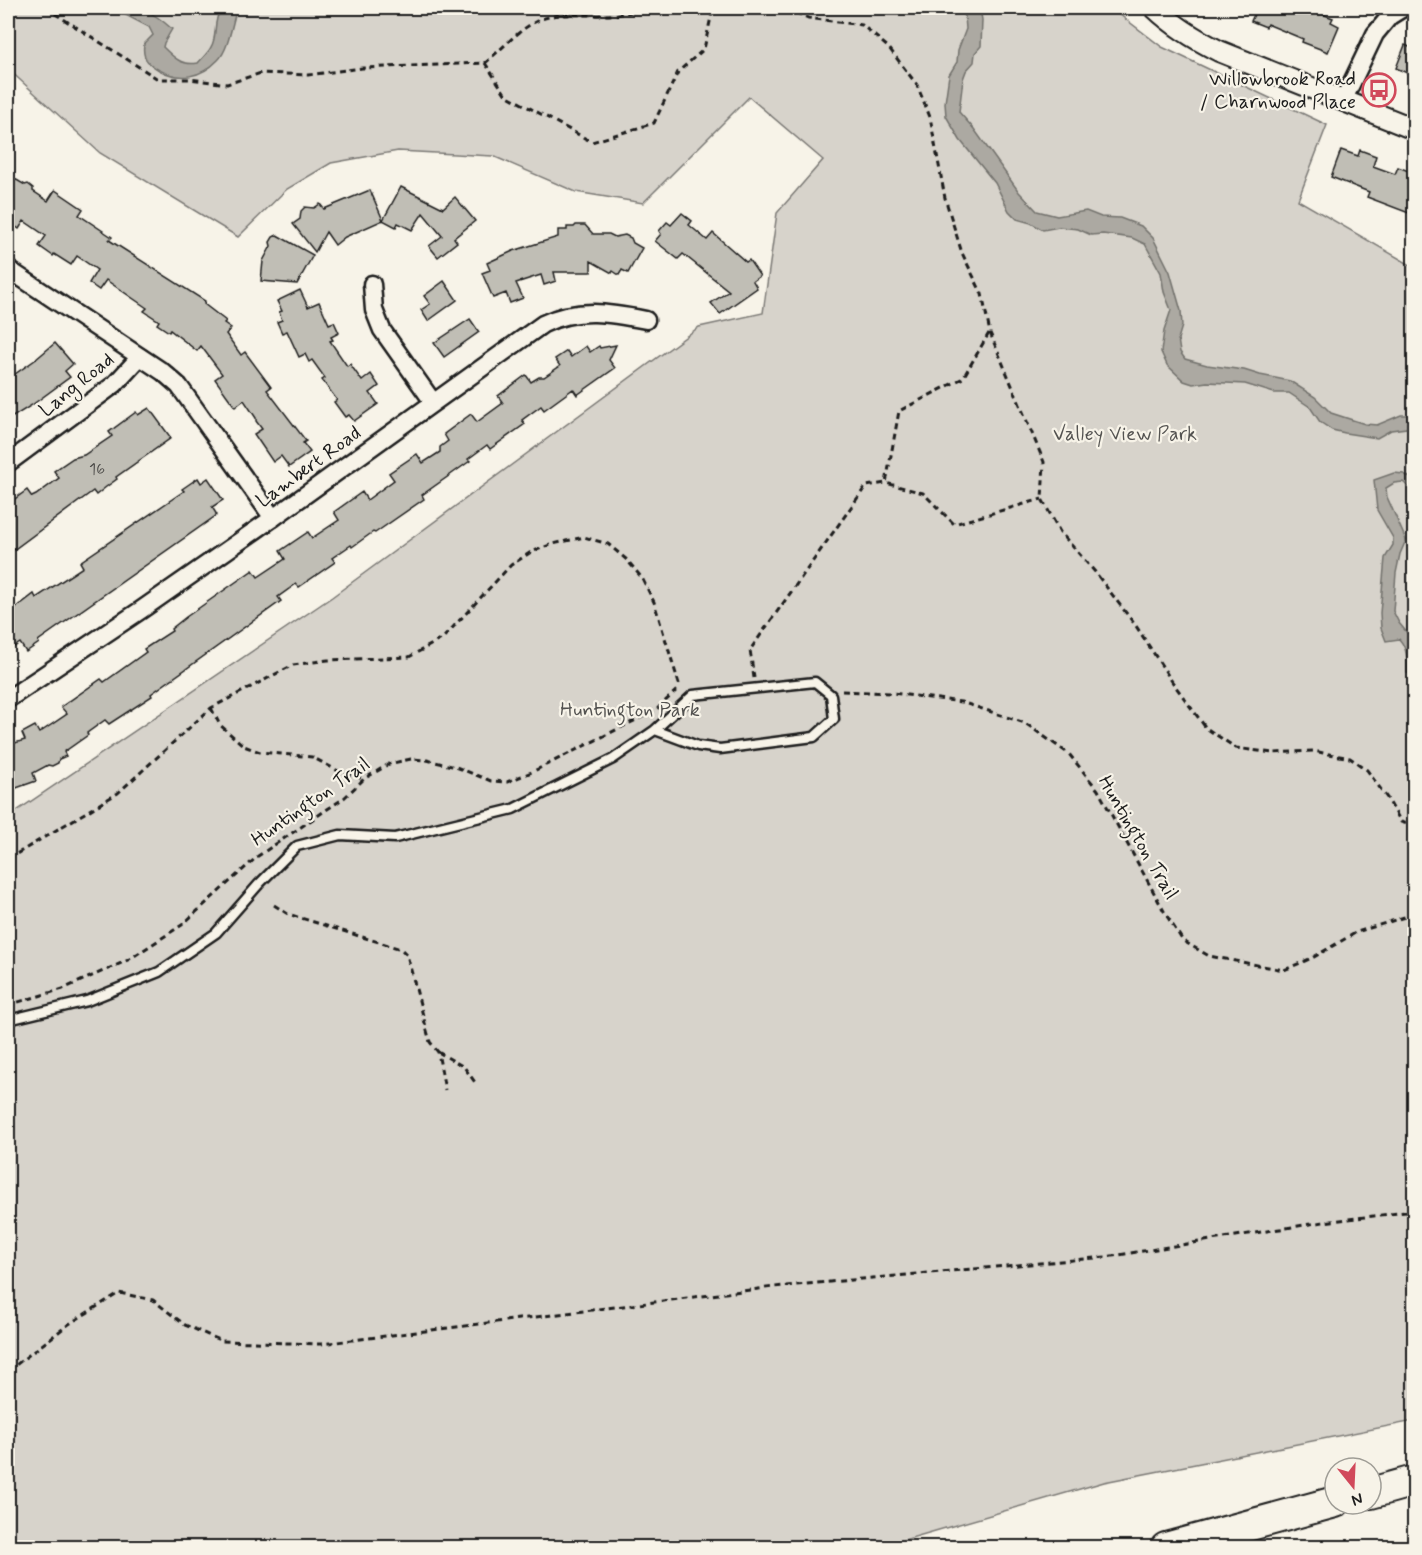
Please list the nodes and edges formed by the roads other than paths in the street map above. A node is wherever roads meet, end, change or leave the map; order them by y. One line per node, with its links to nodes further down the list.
1 (1155, 8): 3 (street)
2 (1403, 8): 3 (street)
3 (1343, 101): 4 (street)
4 (1414, 129)
5 (8, 269): 8 (street)
6 (372, 284): 9 (street)
7 (646, 320): 9 (street, Lambert Road)
8 (140, 357): 10 (street, Lang Road); 11 (street)
9 (433, 402): 11 (street, Lambert Road)
10 (8, 463)
11 (273, 518): 12 (street, Lambert Road)
12 (8, 699)
13 (655, 730): 13 (lane); 14 (lane)
14 (8, 1020)
15 (1414, 1481): 16 (highway)
16 (1383, 1489)
17 (1323, 1505): 18 (highway)
18 (1166, 1548)

